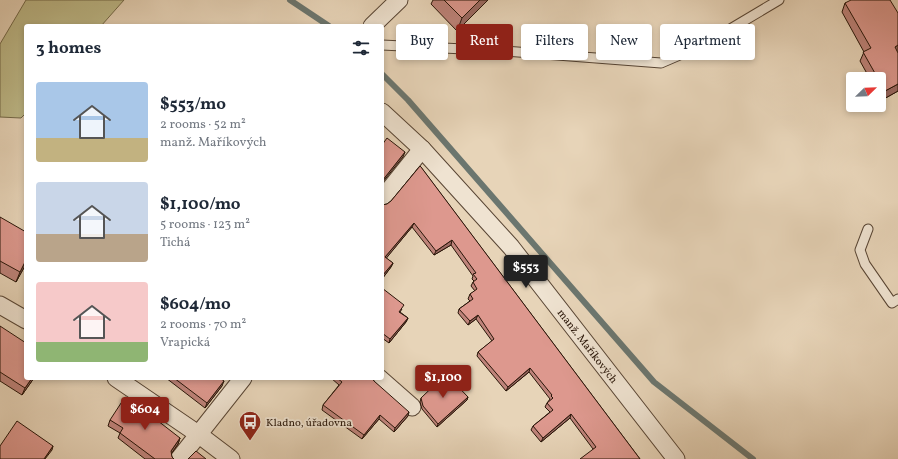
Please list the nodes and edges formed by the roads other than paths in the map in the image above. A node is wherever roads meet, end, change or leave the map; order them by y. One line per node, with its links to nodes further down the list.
1 (399, 0): 3 (street)
2 (779, 0): 4 (lane)
3 (374, 24)
4 (384, 45)
5 (384, 114): 6 (street, manž. Maříkových)
6 (422, 149): 7 (street); 19 (street, manž. Maříkových)
7 (384, 196)
8 (868, 229): 9 (lane)
9 (895, 301)
10 (0, 306): 11 (street)
11 (24, 319)
12 (119, 380): 16 (street)
13 (242, 380): 16 (street)
14 (381, 380): 15 (street)
15 (412, 407)
16 (198, 434): 17 (street); 18 (street)
17 (179, 459)
18 (231, 459)
19 (676, 459)

